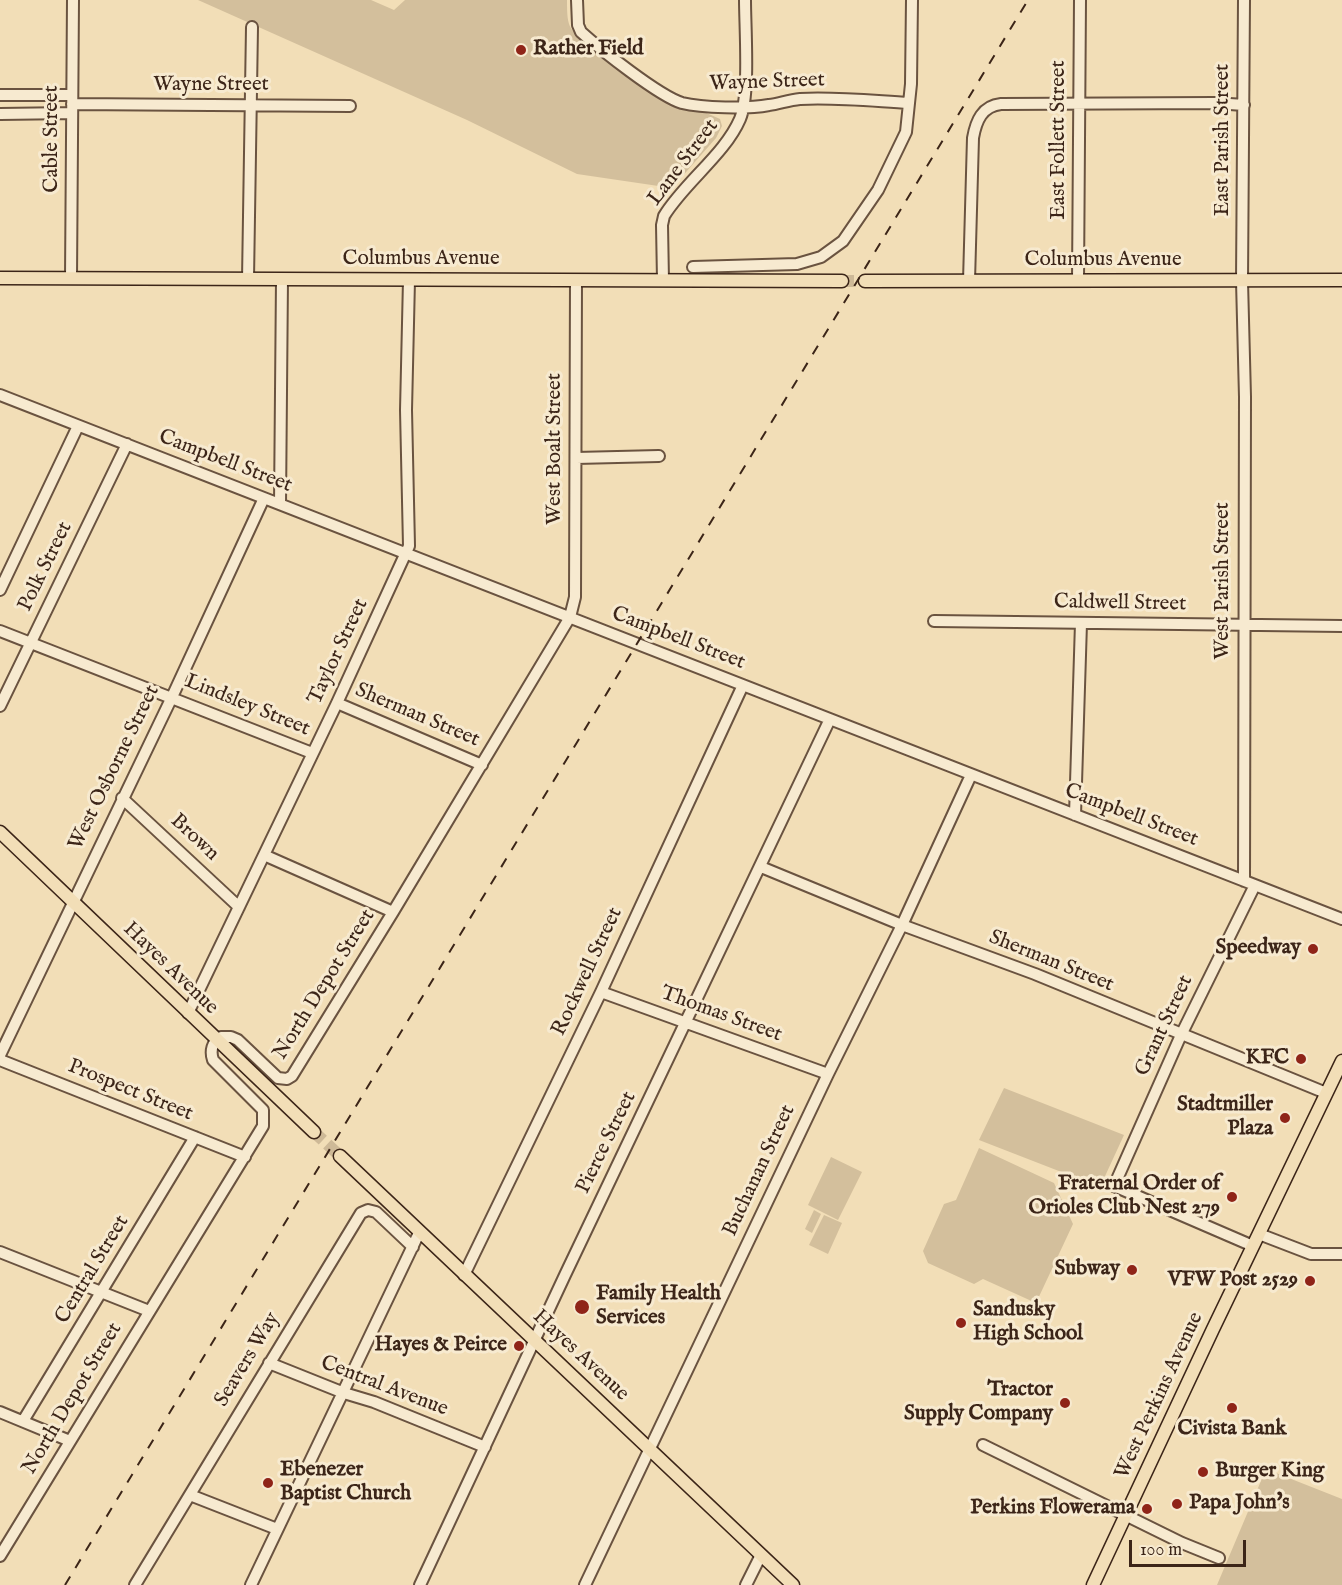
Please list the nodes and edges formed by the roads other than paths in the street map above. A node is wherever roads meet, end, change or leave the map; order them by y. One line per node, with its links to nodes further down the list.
1 (73, 0): 10 (street, Cable Street)
2 (578, 0): 15 (street, Wayne Street)
3 (745, 0): 15 (street, Lane Street)
4 (912, 0): 9 (street)
5 (1080, 0): 11 (street, East Follett Street)
6 (1244, 0): 13 (street, East Parish Street)
7 (252, 27): 12 (street)
8 (0, 95): 10 (street, Wayne Street)
9 (909, 103): 15 (street, Wayne Street); 17 (street)
10 (72, 104): 12 (street, Wayne Street); 16 (street, Wayne Street); 19 (street, Cable Street)
11 (1081, 104): 13 (street); 25 (street); 29 (street, East Follett Street)
12 (250, 105): 14 (street, Wayne Street); 20 (street)
13 (1244, 105): 30 (street, East Parish Street)
14 (350, 106)
15 (744, 106): 24 (street, Lane Street)
16 (0, 114)
17 (693, 267)
18 (0, 278): 19 (main road, Columbus Avenue)
19 (71, 278): 20 (main road, Columbus Avenue)
20 (248, 279): 21 (main road, Columbus Avenue)
21 (282, 279): 22 (main road, Columbus Avenue); 37 (street)
22 (409, 280): 23 (main road, Columbus Avenue); 38 (street, Taylor Street)
23 (576, 280): 24 (main road, Columbus Avenue); 35 (street, West Boalt Street)
24 (663, 280): 27 (main road, Columbus Avenue)
25 (969, 280): 28 (main road, Columbus Avenue); 29 (main road, Columbus Avenue)
26 (1342, 280): 30 (main road, Columbus Avenue)
27 (842, 281)
28 (865, 281)
29 (1078, 281): 30 (main road, Columbus Avenue)
30 (1242, 281): 43 (street, West Parish Street)
31 (0, 395): 32 (street, Campbell Street)
32 (78, 426): 33 (street, Campbell Street); 39 (street)
33 (127, 444): 36 (street, Campbell Street); 46 (street, Polk Street)
34 (659, 456): 35 (street)
35 (576, 458): 40 (street, West Boalt Street)
36 (264, 498): 37 (street, Campbell Street); 48 (street, West Osborne Street)
37 (280, 504): 38 (street, Campbell Street)
38 (406, 553): 40 (street, Campbell Street); 49 (street, Taylor Street)
39 (0, 590)
40 (570, 617): 47 (street, Campbell Street); 53 (street, North Depot Street)
41 (934, 621): 42 (street, Caldwell Street)
42 (1081, 623): 43 (street, Caldwell Street); 56 (street)
43 (1244, 625): 44 (street, Caldwell Street); 60 (street, West Parish Street)
44 (1342, 626)
45 (0, 630): 46 (street, Lindsley Street)
46 (31, 641): 48 (street, Lindsley Street); 50 (street, Polk Street)
47 (743, 685): 51 (street, Campbell Street); 67 (street, Rockwell Street)
48 (172, 698): 52 (street, Lindsley Street); 55 (street, West Osborne Street)
49 (337, 703): 52 (street, Taylor Street); 53 (street, Sherman Street)
50 (0, 706)
51 (830, 719): 54 (street, Campbell Street); 59 (street, Pierce Street)
52 (312, 753): 58 (street, Taylor Street)
53 (482, 765): 64 (street, North Depot Street)
54 (970, 774): 56 (street, Campbell Street); 66 (street, Buchanan Street)
55 (123, 798): 62 (street, West Osborne Street); 63 (street, Brown)
56 (1075, 815): 60 (street, Campbell Street)
57 (0, 832): 62 (main road, Hayes Avenue)
58 (264, 855): 63 (street, Taylor Street); 64 (street)
59 (761, 867): 66 (street, Sherman Street); 69 (street, Pierce Street)
60 (1244, 881): 61 (street, Campbell Street)
61 (1255, 885): 65 (street, Campbell Street); 70 (street, Grant Street)
62 (72, 902): 68 (main road, Hayes Avenue); 72 (street, West Osborne Street)
63 (239, 907): 68 (street, Taylor Street)
64 (393, 912): 71 (street, North Depot Street)
65 (1342, 919)
66 (902, 925): 70 (street, Sherman Street); 75 (street, Buchanan Street)
67 (601, 992): 69 (street, Thomas Street); 87 (street, Rockwell Street)
68 (188, 1013): 71 (main road, Hayes Avenue)
69 (686, 1024): 75 (street, Thomas Street); 90 (street, Pierce Street)
70 (1181, 1035): 76 (street, Sherman Street); 83 (street, Grant Street)
71 (216, 1040): 77 (main road, Hayes Avenue); 80 (street, North Depot Street)
72 (0, 1055)
73 (0, 1060): 78 (street, Prospect Street)
74 (1342, 1061): 76 (main road, West Perkins Avenue)
75 (828, 1074): 98 (street, Buchanan Street)
76 (1326, 1093): 82 (main road, West Perkins Avenue)
77 (314, 1132)
78 (195, 1137): 80 (street, Prospect Street); 88 (street, Central Street)
79 (340, 1156): 81 (main road, Hayes Avenue)
80 (245, 1157): 89 (street, North Depot Street)
81 (419, 1233): 84 (street); 87 (main road, Hayes Avenue)
82 (1259, 1234): 83 (main road, West Perkins Avenue); 86 (street)
83 (1253, 1246): 100 (main road, West Perkins Avenue)
84 (412, 1247): 91 (street, Seavers Way); 92 (street)
85 (0, 1252): 88 (street)
86 (1342, 1254)
87 (464, 1275): 90 (main road, Hayes Avenue)
88 (103, 1293): 89 (street); 94 (street, Central Street)
89 (149, 1311): 95 (street, North Depot Street)
90 (535, 1342): 97 (street, Pierce Street); 98 (main road, Hayes Avenue)
91 (269, 1363): 92 (street, Central Avenue); 99 (street, Seavers Way)
92 (344, 1393): 97 (street, Central Avenue); 101 (street)
93 (0, 1412): 94 (street)
94 (23, 1421): 95 (street)
95 (70, 1441): 103 (street, North Depot Street)
96 (983, 1445): 100 (street)
97 (485, 1447): 107 (street, Pierce Street)
98 (650, 1449): 102 (main road, Hayes Avenue); 108 (street, Buchanan Street)
99 (190, 1495): 101 (street); 105 (street, Seavers Way)
100 (1126, 1516): 104 (street); 111 (main road, West Perkins Avenue)
101 (278, 1529): 106 (street)
102 (761, 1555): 109 (street); 110 (main road, Hayes Avenue)
103 (0, 1556)
104 (1220, 1558)
105 (135, 1585)
106 (251, 1585)
107 (420, 1585)
108 (585, 1585)
109 (746, 1585)
110 (793, 1585)
111 (1093, 1585)

